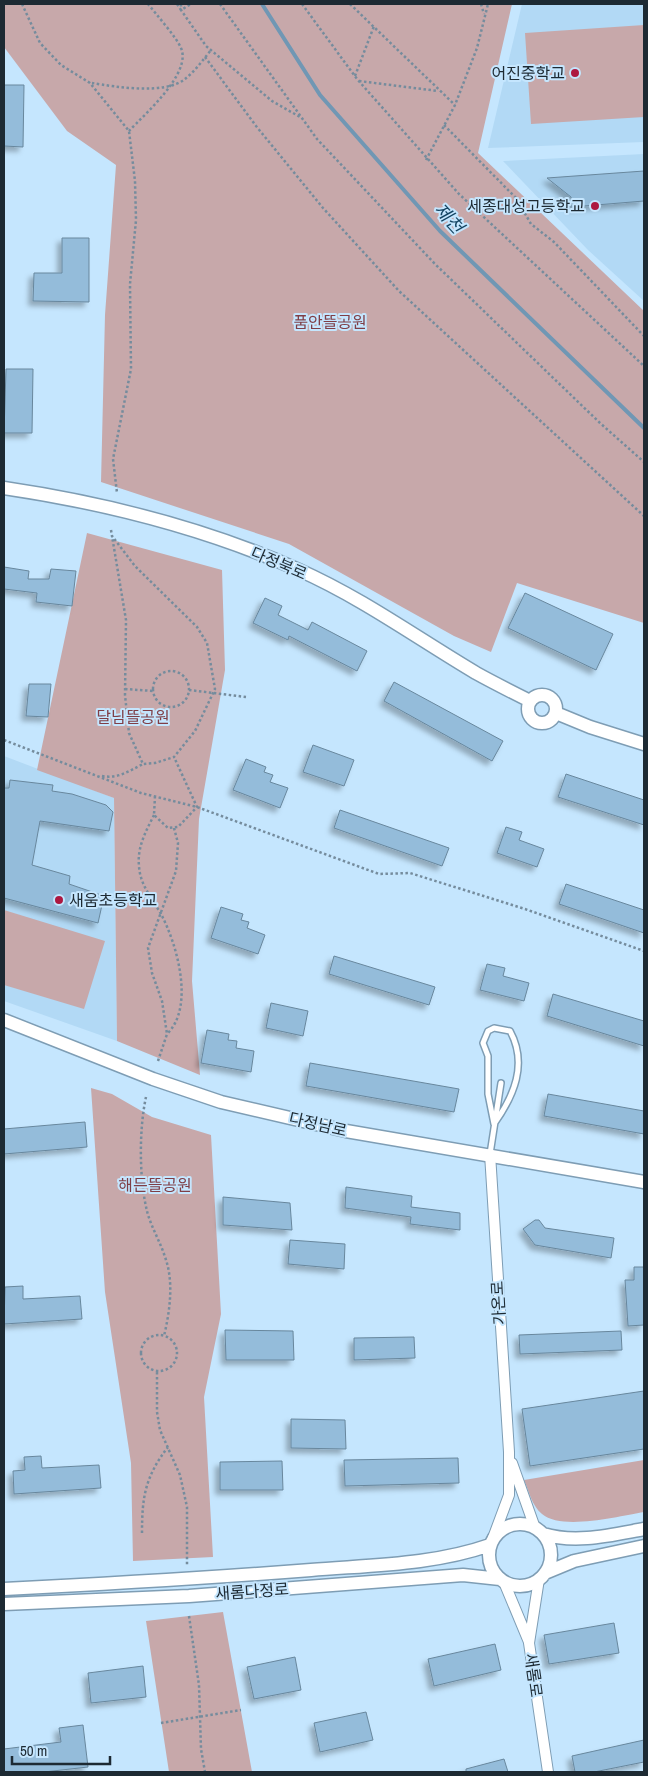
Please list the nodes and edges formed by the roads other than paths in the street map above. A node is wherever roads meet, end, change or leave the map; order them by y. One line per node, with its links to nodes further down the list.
1 (4, 488): 2 (street, 다정북로)
2 (530, 701): 3 (street); 3 (street)
3 (556, 713): 4 (street)
4 (644, 744)
5 (4, 1020): 8 (street, 다정남로)
6 (501, 1084): 7 (lane)
7 (494, 1124): 7 (lane); 8 (lane)
8 (490, 1154): 9 (street, 다정남로); 10 (street, 가온로)
9 (644, 1182)
10 (509, 1452): 12 (street); 13 (street)
11 (644, 1529): 12 (street)
12 (539, 1531): 13 (street); 15 (street)
13 (491, 1542): 16 (street); 17 (street, 새롬다정로)
14 (644, 1546): 15 (street)
15 (542, 1576): 16 (street); 19 (street, 새롬로)
16 (502, 1580): 18 (street, 새롬다정로); 19 (street)
17 (4, 1589)
18 (4, 1604)
19 (529, 1643): 20 (street, 새롬로)
20 (548, 1772)

